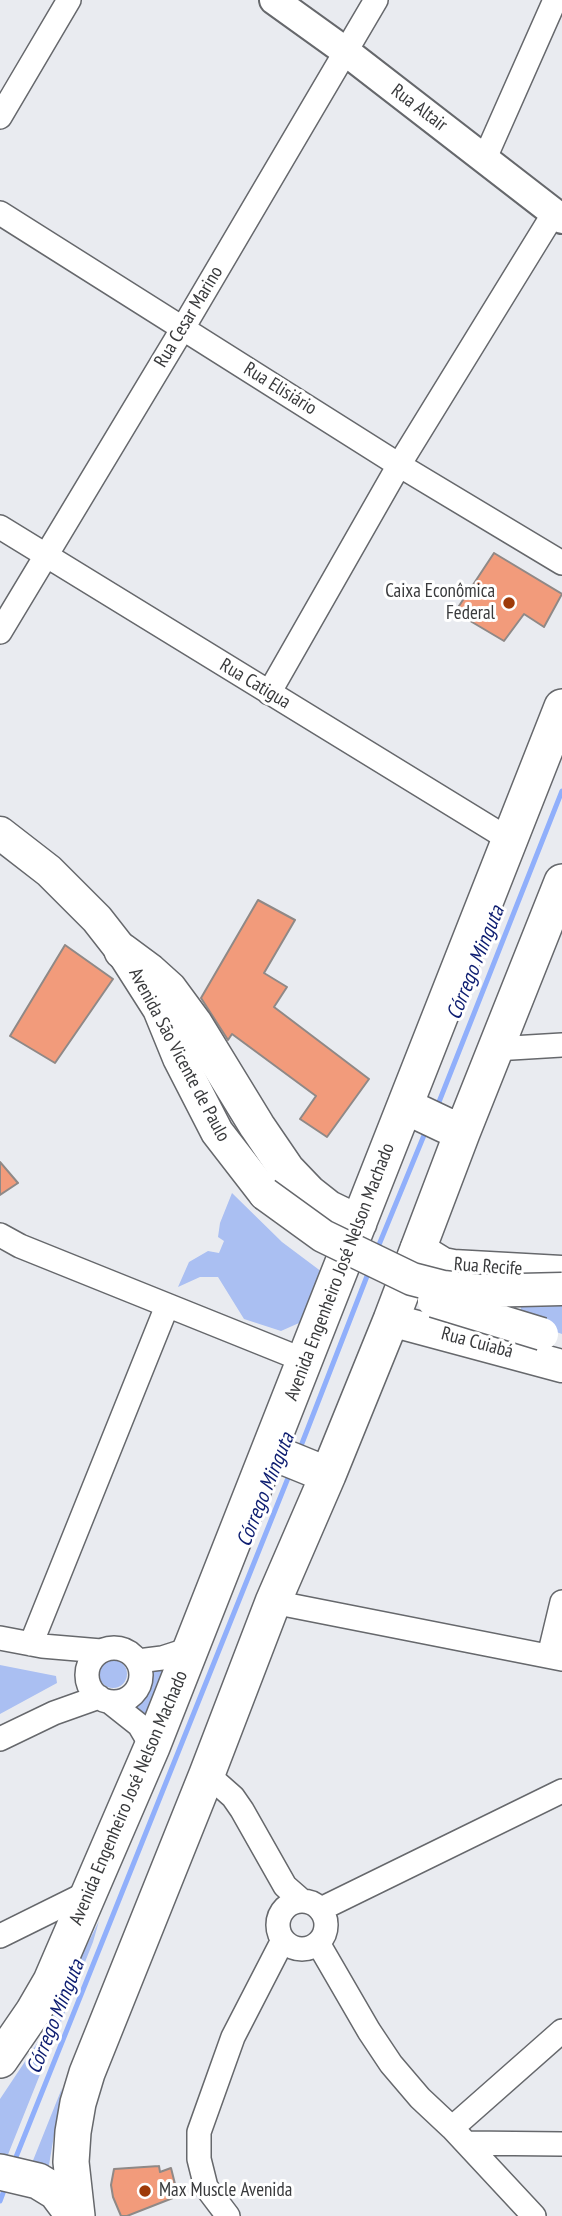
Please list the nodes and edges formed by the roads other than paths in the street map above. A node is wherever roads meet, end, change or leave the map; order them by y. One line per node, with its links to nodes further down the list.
1 (69, 0): 6 (street)
2 (274, 0): 5 (street, Rua Altair)
3 (376, 0): 5 (street, Rua Cesar Marino)
4 (555, 0): 7 (street)
5 (345, 51): 7 (street, Rua Altair); 10 (street, Rua Cesar Marino)
6 (0, 117)
7 (485, 158): 9 (street, Rua Altair)
8 (0, 213): 10 (street, Rua Elisiário)
9 (558, 216): 11 (street)
10 (183, 328): 11 (street, Rua Elisiário); 13 (street, Rua Cesar Marino)
11 (399, 465): 14 (street, Rua Elisiário); 16 (street)
12 (0, 527): 13 (street, Rua Catigua)
13 (45, 555): 15 (street, Rua Cesar Marino); 16 (street, Rua Catigua)
14 (562, 563)
15 (0, 632)
16 (269, 693): 19 (street, Rua Catigua)
17 (562, 707): 19 (main road, Avenida Engenheiro José Nelson Machado)
18 (0, 833): 21 (main road, Avenida São Vicente de Paulo)
19 (510, 839): 24 (main road, Avenida Engenheiro José Nelson Machado)
20 (562, 882): 23 (main road, Avenida Engenheiro José Nelson Machado)
21 (122, 951): 25 (main road, Avenida São Vicente de Paulo); 26 (main road)
22 (562, 1045): 23 (street)
23 (495, 1049): 24 (main road, Avenida Engenheiro José Nelson Machado)
24 (432, 1119): 26 (main road, Avenida Engenheiro José Nelson Machado); 28 (main road, Avenida Engenheiro José Nelson Machado)
25 (265, 1194): 30 (main road, Avenida São Vicente de Paulo, bridge); 33 (main road, Avenida São Vicente de Paulo, bridge)
26 (359, 1223): 34 (main road, Avenida Engenheiro José Nelson Machado)
27 (0, 1235): 31 (street)
28 (417, 1248): 29 (main road, Rua Recife); 32 (main road, Avenida Engenheiro José Nelson Machado)
29 (562, 1272)
30 (562, 1289)
31 (167, 1306): 34 (street); 40 (street)
32 (391, 1320): 35 (main road, Rua Cuiabá); 36 (main road, Avenida Engenheiro José Nelson Machado)
33 (552, 1337)
34 (306, 1360): 36 (main road, Avenida Engenheiro José Nelson Machado)
35 (562, 1366)
36 (297, 1462): 37 (main road, Avenida Engenheiro José Nelson Machado); 41 (main road, Avenida Engenheiro José Nelson Machado)
37 (273, 1602): 43 (street); 48 (main road, Avenida Engenheiro José Nelson Machado)
38 (562, 1602): 43 (street)
39 (0, 1638): 40 (street)
40 (36, 1645): 42 (street); 45 (street)
41 (193, 1648): 44 (street); 47 (main road, Avenida Engenheiro José Nelson Machado)
42 (101, 1651): 44 (street); 45 (street)
43 (555, 1658)
44 (138, 1661): 45 (street)
45 (96, 1689): 46 (street); 47 (street)
46 (0, 1739)
47 (152, 1747): 50 (main road, Avenida Engenheiro José Nelson Machado)
48 (207, 1774): 51 (street); 62 (main road, Avenida Engenheiro José Nelson Machado)
49 (562, 1791): 51 (street)
50 (91, 1891): 52 (street); 56 (main road, Avenida Engenheiro José Nelson Machado)
51 (298, 1901): 54 (street); 55 (street)
52 (25, 1923): 53 (street); 56 (street)
53 (0, 1936)
54 (283, 1940): 55 (street); 63 (street)
55 (317, 1943): 59 (street)
56 (66, 1945): 58 (main road, Avenida Engenheiro José Nelson Machado)
57 (562, 2031): 59 (street)
58 (0, 2060)
59 (459, 2136): 60 (street); 64 (street)
60 (562, 2144)
61 (0, 2172): 62 (main road)
62 (76, 2216)
63 (228, 2216)
64 (534, 2216)

